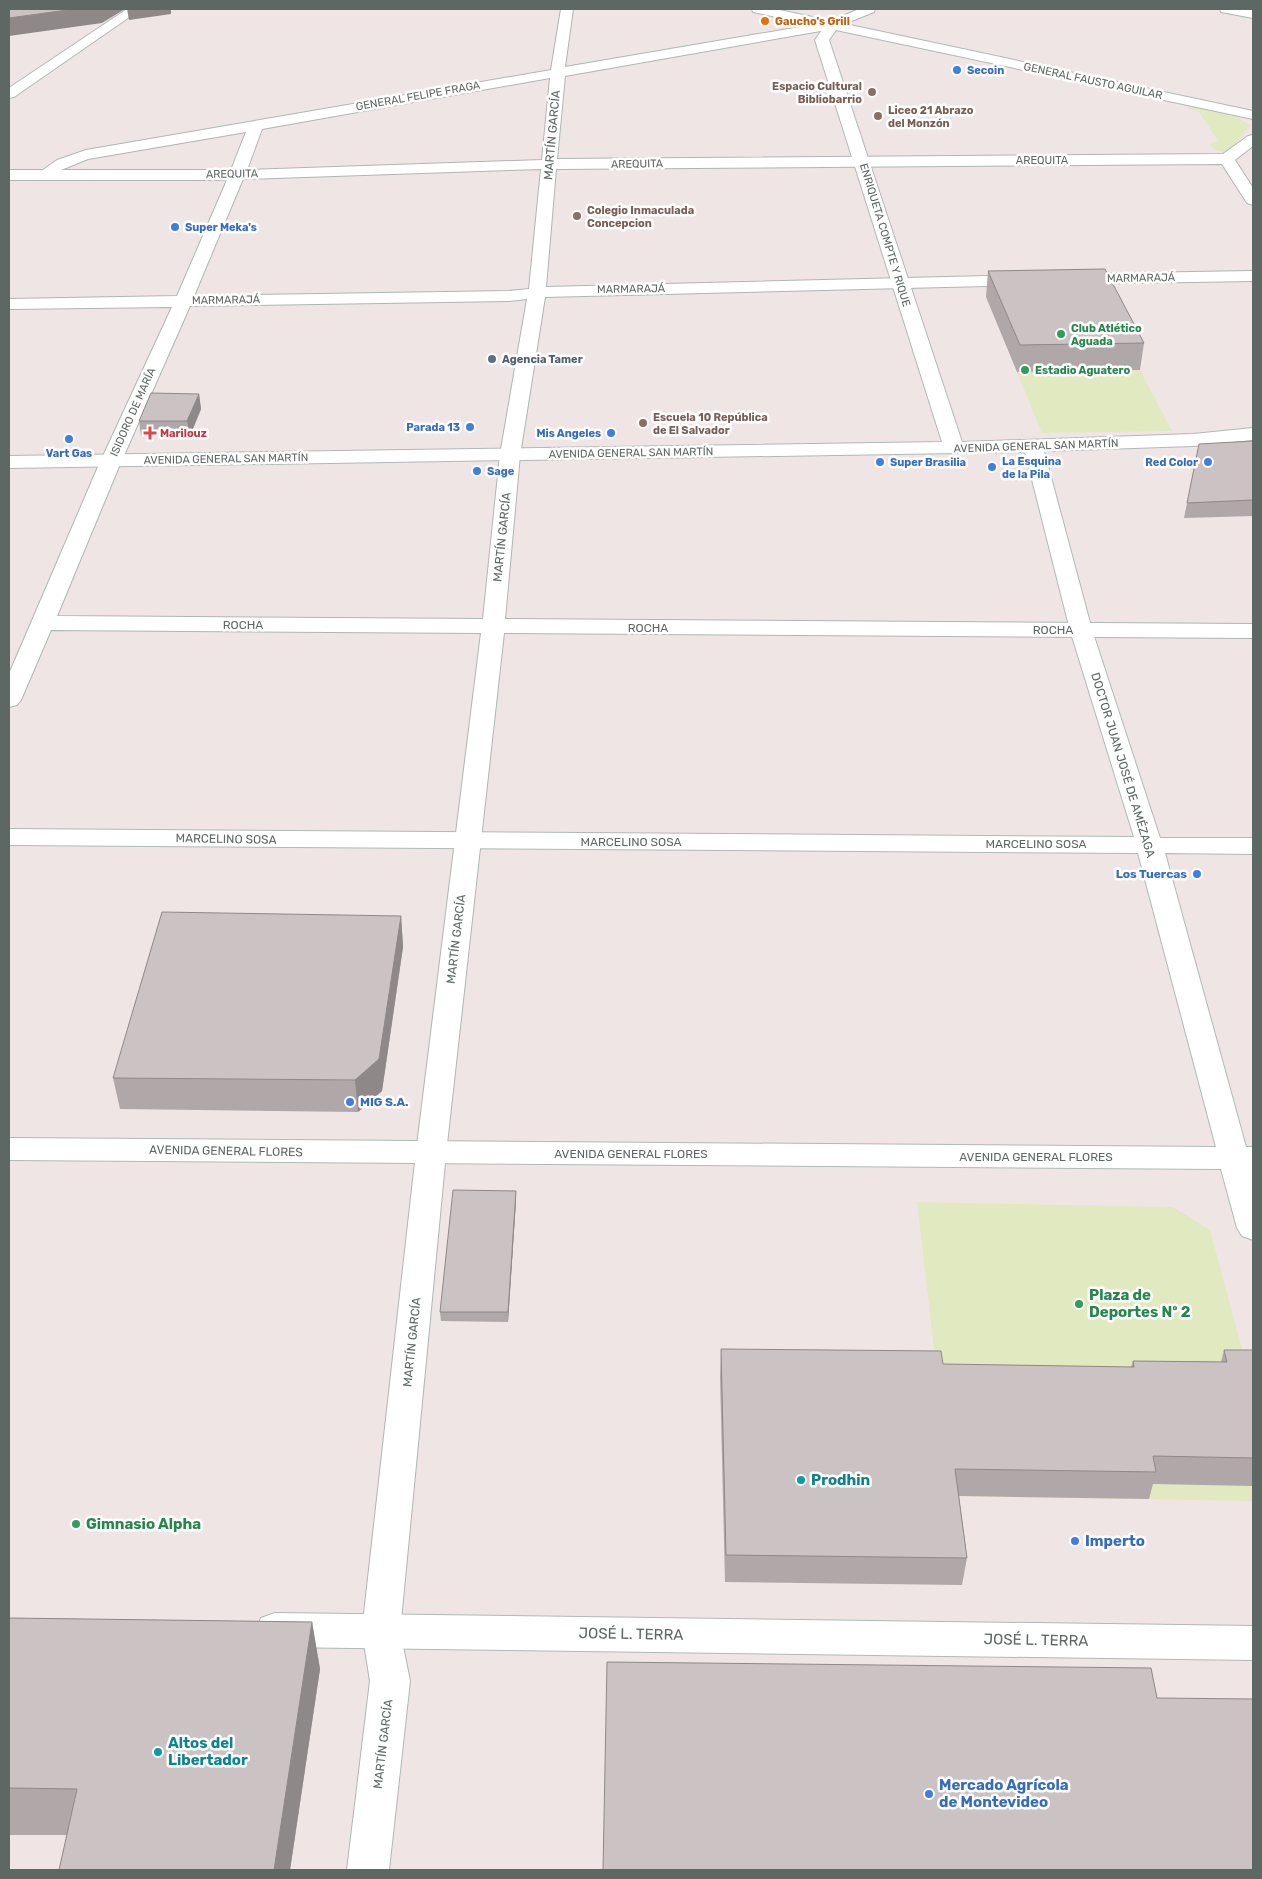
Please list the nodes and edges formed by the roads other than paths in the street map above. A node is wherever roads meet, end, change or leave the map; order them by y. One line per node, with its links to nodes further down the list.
1 (135, 9): 11 (street)
2 (567, 9): 10 (street, MARTÍN GARCÍA)
3 (758, 9): 7 (street, GENERAL FAUSTO AGUILAR)
4 (869, 9): 7 (street)
5 (1226, 9): 6 (street)
6 (1253, 14)
7 (832, 25): 8 (street, GENERAL FELIPE FRAGA); 9 (street); 12 (street, GENERAL FAUSTO AGUILAR)
8 (789, 32): 9 (street); 10 (street, GENERAL FELIPE FRAGA)
9 (822, 40): 16 (street, ENRIQUETA COMPTE Y RIQUE)
10 (558, 71): 13 (street, GENERAL FELIPE FRAGA); 17 (street, MARTÍN GARCÍA)
11 (9, 94)
12 (1253, 115)
13 (256, 125): 19 (street, GENERAL FELIPE FRAGA); 20 (street, ISIDORO DE MARÍA)
14 (1253, 139): 15 (street)
15 (1227, 159): 16 (street, AREQUITA); 21 (street)
16 (862, 161): 17 (street, AREQUITA); 23 (street, ENRIQUETA COMPTE Y RIQUE)
17 (550, 164): 20 (street, AREQUITA); 24 (street, MARTÍN GARCÍA)
18 (9, 175): 19 (street)
19 (47, 175): 20 (street, AREQUITA)
20 (238, 175): 25 (street, ISIDORO DE MARÍA)
21 (1253, 200)
22 (1253, 276): 23 (street, MARMARAJÁ)
23 (900, 283): 24 (street, MARMARAJÁ); 29 (street, ENRIQUETA COMPTE Y RIQUE)
24 (537, 293): 25 (street, MARMARAJÁ); 30 (street, MARTÍN GARCÍA)
25 (182, 301): 26 (street, MARMARAJÁ); 31 (street, ISIDORO DE MARÍA)
26 (9, 304)
27 (1253, 434): 28 (street, AVENIDA GENERAL SAN MARTÍN)
28 (1033, 446): 29 (street, AVENIDA GENERAL SAN MARTÍN); 35 (street, DOCTOR JUAN JOSÉ DE AMÉZAGA)
29 (954, 448): 30 (street, AVENIDA GENERAL SAN MARTÍN)
30 (510, 455): 31 (street, AVENIDA GENERAL SAN MARTÍN); 34 (street, MARTÍN GARCÍA)
31 (111, 461): 32 (street, AVENIDA GENERAL SAN MARTÍN); 33 (street, ISIDORO DE MARÍA)
32 (9, 462)
33 (44, 624): 34 (street, ROCHA); 37 (street, ISIDORO DE MARÍA)
34 (493, 627): 35 (street, ROCHA); 39 (street, MARTÍN GARCÍA)
35 (1081, 630): 36 (street, ROCHA); 40 (street, DOCTOR JUAN JOSÉ DE AMÉZAGA)
36 (1253, 631)
37 (9, 700)
38 (9, 837): 39 (street, MARCELINO SOSA)
39 (468, 841): 40 (street, MARCELINO SOSA); 43 (street, MARTÍN GARCÍA)
40 (1149, 844): 41 (street, MARCELINO SOSA); 44 (street, DOCTOR JUAN JOSÉ DE AMÉZAGA)
41 (1253, 846)
42 (9, 1149): 43 (street, AVENIDA GENERAL FLORES)
43 (431, 1153): 44 (street, AVENIDA GENERAL FLORES); 47 (street, MARTÍN GARCÍA)
44 (1243, 1158): 45 (street, DOCTOR JUAN JOSÉ DE AMÉZAGA)
45 (1253, 1228)
46 (244, 1629): 47 (street, JOSÉ L. TERRA)
47 (381, 1631): 48 (street, JOSÉ L. TERRA); 49 (street, MARTÍN GARCÍA)
48 (1253, 1643)
49 (368, 1870)

